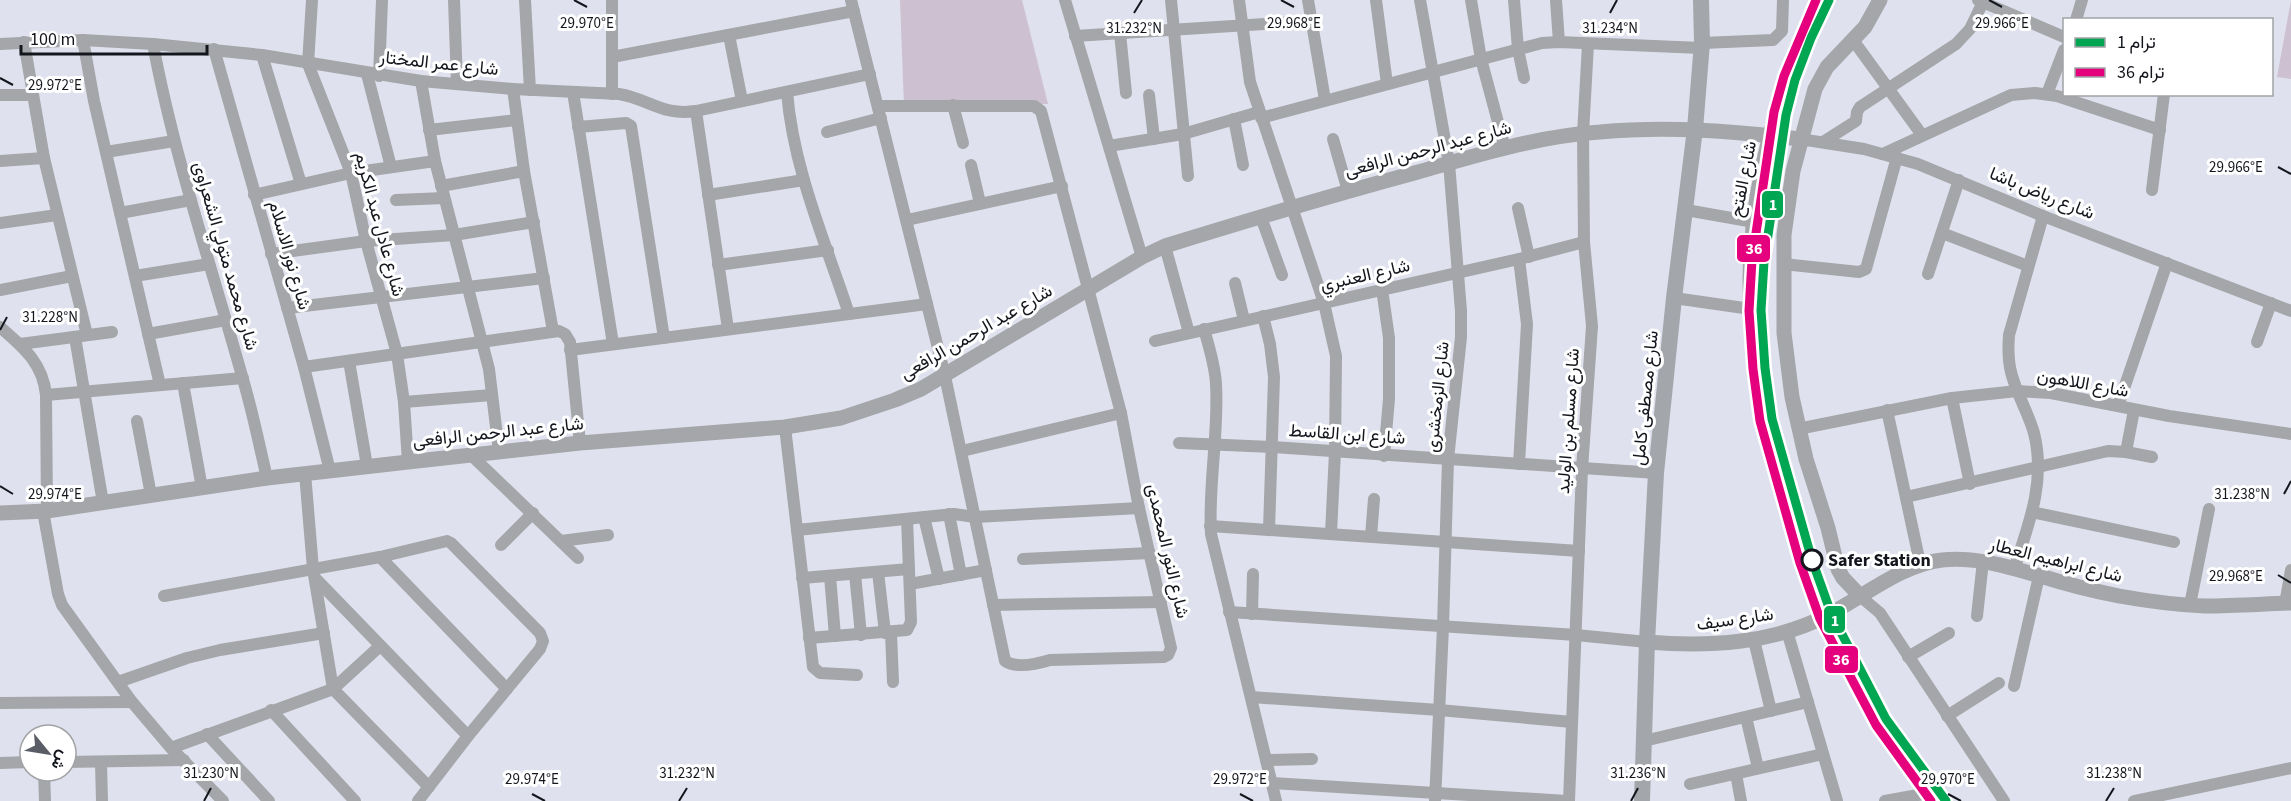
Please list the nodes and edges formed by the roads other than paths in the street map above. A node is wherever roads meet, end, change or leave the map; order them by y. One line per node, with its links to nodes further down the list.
1 (312, 0): 44 (street, شارع عادل عبد الكريم)
2 (382, 0): 47 (street)
3 (454, 0): 50 (street)
4 (525, 0): 54 (street)
5 (612, 0): 42 (street)
6 (1065, 0): 28 (street)
7 (1171, 0): 25 (street)
8 (1239, 0): 24 (street)
9 (1308, 0): 23 (street)
10 (1376, 0): 51 (street)
11 (1419, 0): 45 (street, شارع الزمخشرى)
12 (1470, 0): 43 (street)
13 (1514, 0): 39 (street)
14 (1556, 0): 33 (street)
15 (1701, 0): 37 (main road, شارع مصطفى كامل)
16 (1783, 0): 37 (street)
17 (1821, 0): 80 (street, شارع الفتح)
18 (1880, 0): 31 (street)
19 (2082, 0): 22 (street)
20 (1981, 1): 29 (street); 53 (street)
21 (852, 5): 27 (street); 46 (street)
22 (2077, 18)
23 (1311, 21): 24 (street); 64 (street)
24 (1242, 26): 25 (street); 69 (street)
25 (1175, 30): 26 (street); 78 (street)
26 (1120, 33): 28 (street); 58 (street)
27 (729, 35): 42 (street); 65 (street)
28 (1075, 36): 88 (street)
29 (2063, 37)
30 (82, 40): 32 (street, شارع عمر المختار); 35 (street, شارع عمر المختار); 90 (street)
31 (1853, 40): 53 (street); 84 (street)
32 (24, 42): 34 (street, شارع عمر المختار); 61 (street)
33 (1559, 42): 36 (street); 39 (street)
34 (0, 44)
35 (153, 44): 38 (street, شارع عمر المختار); 85 (street, شارع محمد متولي الشعراوى)
36 (1588, 44): 37 (street); 79 (street, شارع مسلم بن الوليد)
37 (1702, 46): 74 (main road, شارع مصطفى كامل)
38 (214, 49): 41 (street, شارع عمر المختار); 110 (street, شارع نور الاسلام)
39 (1518, 49): 43 (street); 48 (street)
40 (2063, 52): 59 (street)
41 (262, 55): 44 (street, شارع عمر المختار); 105 (street)
42 (612, 57): 57 (street)
43 (1481, 59): 45 (street); 89 (street)
44 (308, 64): 47 (street, شارع عمر المختار); 101 (street, شارع عادل عبد الكريم)
45 (1432, 73): 51 (street); 96 (street, شارع الزمخشرى)
46 (870, 74): 56 (street, شارع عمر المختار); 67 (street)
47 (373, 75): 49 (street, شارع عمر المختار); 99 (street)
48 (1524, 78)
49 (422, 81): 50 (street, شارع عمر المختار); 75 (street)
50 (457, 84): 52 (street, شارع عمر المختار)
51 (1387, 84): 64 (street)
52 (513, 89): 54 (street, شارع عمر المختار); 72 (street)
53 (1888, 89): 81 (street); 86 (street)
54 (530, 90): 55 (street, شارع عمر المختار)
55 (573, 92): 57 (street, شارع عمر المختار); 73 (street)
56 (787, 92): 65 (street, شارع عمر المختار); 103 (street)
57 (612, 93): 68 (street, شارع عمر المختار)
58 (1126, 93)
59 (2046, 94): 76 (street); 81 (street)
60 (0, 95): 61 (street)
61 (33, 95): 92 (street)
62 (1149, 95): 82 (street)
63 (2164, 96): 76 (street)
64 (1325, 100): 69 (street)
65 (742, 101): 68 (street, شارع عمر المختار)
66 (953, 105): 67 (street); 87 (street); 106 (street, شارع النور المحمدى)
67 (878, 106): 70 (street)
68 (696, 111): 111 (street)
69 (1260, 115): 71 (street); 115 (street)
70 (881, 118): 77 (street); 122 (street)
71 (1234, 119): 78 (street); 98 (street)
72 (517, 120): 75 (street); 100 (street)
73 (578, 127): 171 (street); 176 (street)
74 (1695, 129): 79 (street, شارع عبد الرحمن الرافعى); 80 (street, شارع عبد الرحمن الرافعى); 117 (main road, شارع مصطفى كامل)
75 (429, 130): 95 (street)
76 (2160, 130): 107 (street)
77 (828, 132)
78 (1183, 134): 82 (street); 102 (street)
79 (1583, 134): 89 (street, شارع عبد الرحمن الرافعى); 129 (street, شارع مسلم بن الوليد)
80 (1771, 135): 84 (street, شارع رياض باشا); 124 (street, شارع الفتح)
81 (1922, 135): 91 (street)
82 (1154, 139): 88 (street)
83 (1333, 139): 108 (street)
84 (1800, 139): 86 (street, شارع رياض باشا); 137 (street)
85 (174, 141): 90 (street); 112 (street, شارع محمد متولي الشعراوى)
86 (1823, 142): 91 (street, شارع رياض باشا)
87 (963, 143)
88 (1109, 146): 133 (street)
89 (1504, 148): 96 (street, شارع عبد الرحمن الرافعى)
90 (106, 152): 118 (street)
91 (1883, 154): 93 (street, شارع رياض باشا)
92 (44, 158): 94 (street); 119 (street)
93 (1897, 158): 104 (street, شارع رياض باشا); 137 (street)
94 (0, 161)
95 (435, 161): 99 (street); 109 (street)
96 (1449, 163): 108 (street, شارع عبد الرحمن الرافعى); 140 (street, شارع الزمخشرى)
97 (971, 165): 114 (street)
98 (1243, 165)
99 (391, 167): 101 (street)
100 (524, 171): 109 (street); 123 (street)
101 (351, 173): 105 (street); 128 (street, شارع عادل عبد الكريم)
102 (1188, 176)
103 (804, 180): 111 (street); 131 (street)
104 (1959, 180): 120 (street, شارع رياض باشا); 126 (street)
105 (301, 184): 110 (street)
106 (1062, 186): 114 (street); 150 (street, شارع النور المحمدى)
107 (2152, 190)
108 (1347, 191): 115 (street, شارع عبد الرحمن الرافعى)
109 (443, 192): 113 (street); 127 (street)
110 (254, 195): 132 (street, شارع نور الاسلام)
111 (708, 195): 138 (street)
112 (191, 200): 118 (street); 136 (street, شارع محمد متولي الشعراوى)
113 (396, 200)
114 (980, 203): 122 (street)
115 (1292, 208): 121 (street, شارع عبد الرحمن الرافعى); 153 (street)
116 (1518, 208): 134 (street)
117 (1686, 210): 124 (street); 152 (main road, شارع مصطفى كامل)
118 (120, 213): 144 (street)
119 (57, 215): 125 (street); 143 (street)
120 (2043, 216): 135 (street, شارع رياض باشا); 139 (street)
121 (1261, 217): 130 (street, شارع عبد الرحمن الرافعى); 142 (street)
122 (907, 220): 155 (street)
123 (534, 222): 127 (street); 145 (street)
124 (1754, 222): 157 (street, شارع الفتح)
125 (0, 223)
126 (1942, 232): 139 (street); 141 (street)
127 (454, 235): 128 (street); 147 (street)
128 (366, 241): 132 (street); 151 (street, شارع عادل عبد الكريم)
129 (1584, 242): 134 (street, شارع العنبري); 215 (street, شارع مسلم بن الوليد)
130 (1165, 246): 133 (street, شارع عبد الرحمن الرافعى); 168 (street)
131 (828, 250): 138 (street); 159 (street)
132 (271, 254): 156 (street, شارع نور الاسلام)
133 (1142, 256): 150 (street, شارع عبد الرحمن الرافعى)
134 (1524, 258): 140 (street, شارع العنبري); 212 (street)
135 (2166, 263): 154 (street, شارع رياض باشا); 191 (street)
136 (209, 264): 144 (street); 161 (street, شارع محمد متولي الشعراوى)
137 (1783, 264): 197 (street)
138 (718, 265): 164 (street)
139 (2028, 266): 185 (street)
140 (1457, 273): 148 (street, شارع العنبري); 210 (street, شارع الزمخشرى)
141 (1928, 274)
142 (1282, 275)
143 (72, 276): 149 (street); 170 (street)
144 (135, 276): 169 (street)
145 (544, 278): 147 (street); 166 (street)
146 (1235, 283): 162 (street)
147 (468, 286): 151 (street); 173 (street)
148 (1382, 289): 153 (street, شارع العنبري); 208 (street)
149 (0, 290)
150 (1089, 290): 181 (street, شارع عبد الرحمن الرافعى); 194 (street, شارع النور المحمدى)
151 (382, 298): 156 (street); 178 (street, شارع عادل عبد الكريم)
152 (1674, 298): 157 (street); 218 (main road, شارع مصطفى كامل)
153 (1324, 303): 160 (street, شارع العنبري); 205 (street)
154 (2271, 303): 158 (street, شارع رياض باشا); 174 (street)
155 (927, 304): 159 (street); 181 (street)
156 (287, 308): 180 (street, شارع نور الاسلام)
157 (1751, 309): 275 (street, شارع الفتح)
158 (2291, 311)
159 (849, 314): 164 (street)
160 (1263, 316): 162 (street, شارع العنبري); 202 (street)
161 (226, 320): 169 (street); 182 (street, شارع محمد متولي الشعراوى)
162 (1244, 320): 165 (street, شارع العنبري)
163 (0, 327): 175 (street)
164 (728, 329): 171 (street)
165 (1204, 329): 168 (street, شارع العنبري); 201 (street)
166 (553, 331): 173 (street); 177 (street)
167 (112, 332): 170 (street)
168 (1189, 333): 172 (street, شارع العنبري)
169 (148, 334): 184 (street)
170 (81, 336): 175 (street); 186 (street)
171 (664, 338): 176 (street)
172 (1155, 341)
173 (483, 342): 178 (street); 188 (street)
174 (2257, 342)
175 (20, 344): 187 (street)
176 (613, 344): 177 (street)
177 (570, 350): 199 (street)
178 (398, 354): 179 (street); 190 (street, شارع عادل عبد الكريم)
179 (349, 361): 180 (street); 213 (street)
180 (304, 367): 216 (street, شارع نور الاسلام)
181 (945, 375): 196 (street, شارع عبد الرحمن الرافعى); 203 (street)
182 (243, 378): 183 (street); 219 (street, شارع محمد متولي الشعراوى)
183 (183, 383): 184 (street); 221 (street)
184 (160, 385): 186 (street)
185 (2017, 391): 189 (street, شارع اللاهون); 191 (street, شارع اللاهون); 214 (street)
186 (84, 392): 187 (street); 225 (street)
187 (46, 395): 228 (street)
188 (492, 395): 190 (street); 204 (street)
189 (1952, 398): 193 (street, شارع اللاهون); 220 (street)
190 (404, 402): 211 (street, شارع عادل عبد الكريم)
191 (2118, 406): 192 (street, شارع اللاهون)
192 (2134, 410): 198 (street, شارع اللاهون); 206 (street)
193 (1887, 411): 197 (street, شارع اللاهون); 223 (street)
194 (1121, 413): 203 (street); 226 (street, شارع النور المحمدى)
195 (137, 421): 222 (street)
196 (785, 427): 199 (street, شارع عبد الرحمن الرافعى); 237 (street)
197 (1798, 429): 268 (street)
198 (2291, 434)
199 (580, 443): 204 (street, شارع عبد الرحمن الرافعى)
200 (1179, 443): 201 (street, شارع ابن القاسط)
201 (1213, 445): 202 (street, شارع ابن القاسط); 236 (street)
202 (1273, 447): 205 (street, شارع ابن القاسط); 238 (street)
203 (962, 451): 234 (street)
204 (499, 452): 207 (street, شارع عبد الرحمن الرافعى)
205 (1335, 452): 208 (street, شارع ابن القاسط); 239 (street)
206 (2126, 452): 209 (street); 214 (street)
207 (471, 455): 211 (street, شارع عبد الرحمن الرافعى); 231 (street)
208 (1384, 456): 210 (street, شارع ابن القاسط)
209 (2151, 457)
210 (1448, 459): 212 (street, شارع ابن القاسط); 243 (street, شارع الزمخشرى)
211 (408, 462): 213 (street, شارع عبد الرحمن الرافعى)
212 (1519, 464): 215 (street, شارع ابن القاسط)
213 (367, 466): 216 (street, شارع عبد الرحمن الرافعى)
214 (2039, 468): 220 (street); 229 (street)
215 (1582, 469): 218 (street, شارع ابن القاسط); 246 (street, شارع مسلم بن الوليد)
216 (330, 471): 217 (street, شارع عبد الرحمن الرافعى)
217 (305, 473): 219 (street, شارع عبد الرحمن الرافعى); 258 (street)
218 (1656, 473): 287 (main road, شارع مصطفى كامل)
219 (267, 478): 221 (street, شارع عبد الرحمن الرافعى)
220 (1970, 484): 223 (street)
221 (202, 488): 222 (street, شارع عبد الرحمن الرافعى)
222 (151, 495): 225 (street, شارع عبد الرحمن الرافعى)
223 (1906, 497): 252 (street)
224 (1374, 500): 241 (street)
225 (103, 502): 228 (street, شارع عبد الرحمن الرافعى)
226 (1139, 508): 234 (street); 247 (street, شارع النور المحمدى)
227 (2209, 508): 272 (street)
228 (45, 511): 230 (street, شارع عبد الرحمن الرافعى); 291 (street)
229 (2032, 512): 244 (street); 253 (street)
230 (0, 513)
231 (533, 513): 242 (street); 245 (street)
232 (949, 514): 233 (street); 234 (street); 261 (street)
233 (924, 517): 235 (street); 265 (street)
234 (975, 518): 255 (street)
235 (906, 519): 237 (street); 254 (street)
236 (1210, 526): 238 (street); 273 (street)
237 (797, 530): 264 (street)
238 (1269, 530): 239 (street)
239 (1330, 533): 241 (street)
240 (608, 535): 242 (street)
241 (1371, 536): 243 (street)
242 (561, 541): 249 (street)
243 (1445, 541): 246 (street); 277 (street, شارع الزمخشرى)
244 (2174, 543)
245 (501, 545)
246 (1579, 551): 283 (street, شارع مسلم بن الوليد)
247 (1150, 553): 250 (street); 269 (street, شارع النور المحمدى)
248 (380, 556): 258 (street); 296 (street); 296 (street)
249 (578, 558)
250 (1023, 559)
251 (1983, 561): 252 (street, شارع ابراهيم العطار); 253 (street, شارع ابراهيم العطار); 276 (street)
252 (1920, 563): 268 (street, شارع ابراهيم العطار)
253 (2014, 569): 263 (street, شارع ابراهيم العطار)
254 (909, 570): 257 (street); 266 (street)
255 (986, 570): 261 (street); 271 (street)
256 (2291, 570): 270 (street)
257 (879, 572): 259 (street); 280 (street)
258 (314, 574): 267 (street); 279 (street); 288 (street)
259 (855, 574): 262 (street); 282 (street)
260 (1253, 574): 274 (street)
261 (961, 575): 265 (street)
262 (830, 576): 264 (street); 284 (street)
263 (2038, 576): 272 (street, شارع ابراهيم العطار); 294 (street)
264 (802, 578): 285 (street)
265 (939, 579): 266 (street)
266 (910, 584): 280 (street)
267 (164, 596)
268 (1861, 597): 275 (street, شارع ابراهيم العطار); 289 (street)
269 (1161, 602): 271 (street); 271 (street, شارع النور المحمدى)
270 (2288, 603): 272 (street, شارع ابراهيم العطار)
271 (993, 605)
272 (2190, 605)
273 (1229, 612): 274 (street); 297 (street)
274 (1252, 614): 277 (street)
275 (1826, 616): 278 (street, شارع سيف); 328 (street, شارع الفتح)
276 (1977, 616)
277 (1443, 627): 283 (street); 302 (street, شارع الزمخشرى)
278 (1787, 631): 286 (street, شارع سيف); 299 (street)
279 (324, 633): 291 (street); 295 (street)
280 (888, 633): 282 (street); 292 (street)
281 (1949, 633): 289 (street)
282 (861, 635): 284 (street)
283 (1576, 635): 287 (street); 306 (street, شارع مسلم بن الوليد)
284 (835, 636): 285 (street)
285 (809, 638): 290 (street)
286 (1754, 639): 287 (street, شارع سيف); 303 (street)
287 (1647, 642): 309 (main road, شارع مصطفى كامل)
288 (380, 646): 295 (street); 308 (street)
289 (1908, 657): 304 (street)
290 (857, 675)
291 (118, 682): 298 (street)
292 (893, 682)
293 (1999, 683): 304 (street)
294 (2014, 686)
295 (333, 689): 301 (street); 325 (street)
296 (507, 689): 308 (street)
297 (1251, 697): 302 (street); 314 (street)
298 (132, 702): 300 (street); 310 (street)
299 (1808, 702): 303 (street); 311 (street)
300 (0, 703)
301 (271, 710): 307 (street); 334 (street)
302 (1439, 710): 306 (street); 327 (street, شارع الزمخشرى)
303 (1771, 711): 305 (street)
304 (1947, 716): 342 (street)
305 (1746, 717): 309 (street); 319 (street)
306 (1572, 722): 337 (street, شارع مسلم بن الوليد)
307 (207, 734): 310 (street); 333 (street)
308 (468, 736): 325 (street)
309 (1644, 741): 338 (main road, شارع مصطفى كامل)
310 (171, 748): 313 (street)
311 (1823, 754): 319 (street); 340 (street)
312 (1312, 759): 314 (street)
313 (184, 760): 318 (street); 332 (street)
314 (1266, 760): 323 (street)
315 (18, 762): 317 (street)
316 (78, 762): 318 (street)
317 (0, 763)
318 (101, 763): 331 (street)
319 (1758, 768): 321 (street)
320 (2291, 768): 343 (street)
321 (1736, 774): 324 (street); 339 (street)
322 (44, 783): 330 (street)
323 (1272, 783): 326 (street); 336 (street)
324 (1690, 784)
325 (429, 787): 335 (street)
326 (1372, 795): 327 (street)
327 (1435, 796): 329 (street)
328 (1932, 797): 341 (street)
329 (1506, 799): 337 (street)
330 (45, 801)
331 (102, 801)
332 (223, 801)
333 (269, 801)
334 (355, 801)
335 (418, 801)
336 (1276, 801)
337 (1568, 801)
338 (1642, 801)
339 (1741, 801)
340 (1837, 801)
341 (1886, 801)
342 (2004, 801)
343 (2134, 801)

